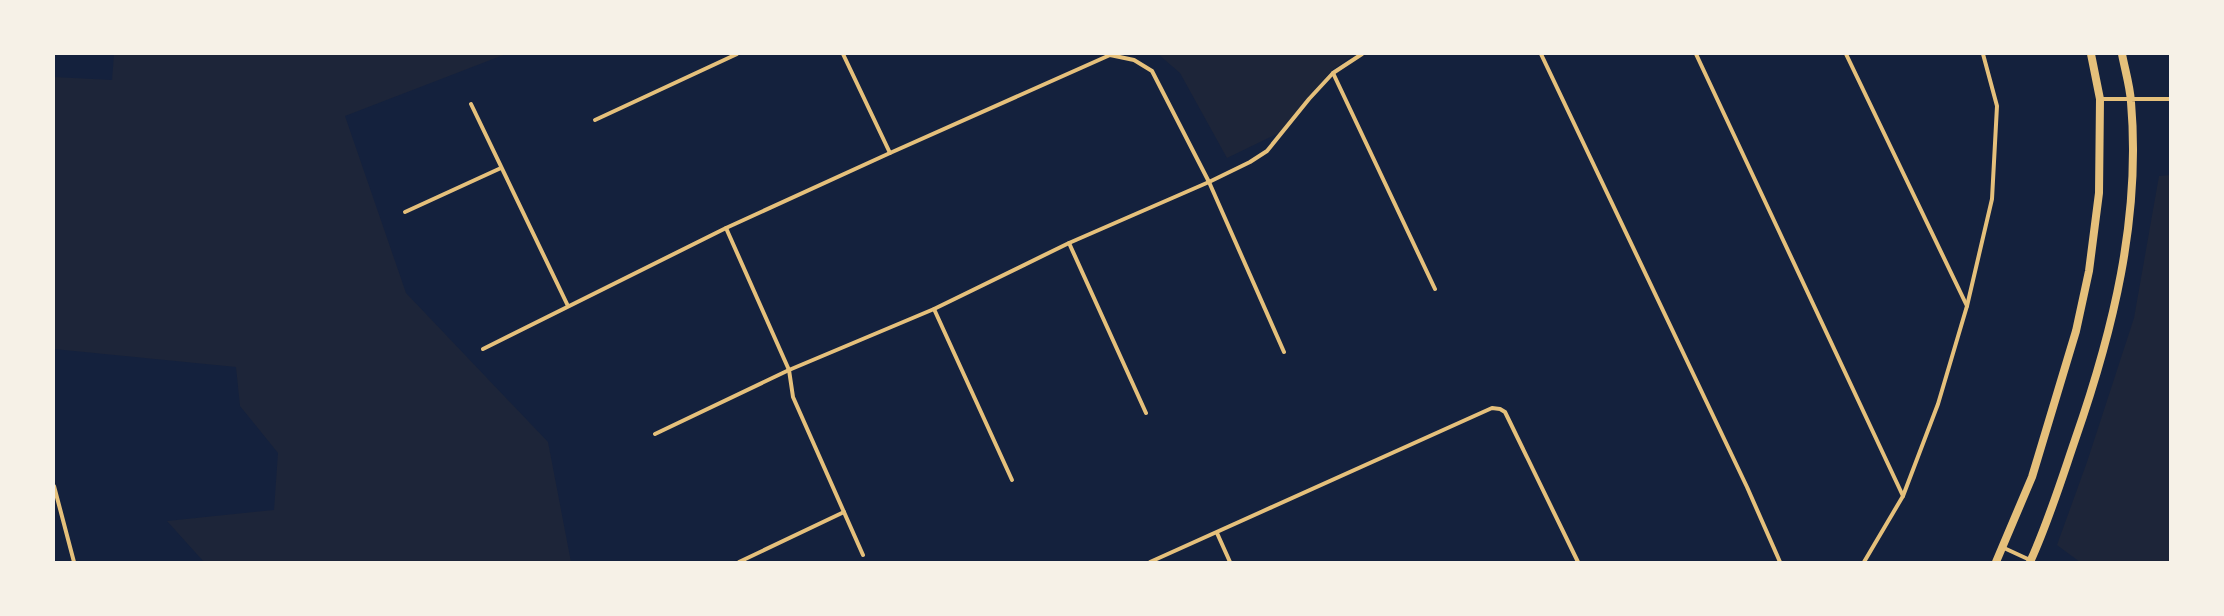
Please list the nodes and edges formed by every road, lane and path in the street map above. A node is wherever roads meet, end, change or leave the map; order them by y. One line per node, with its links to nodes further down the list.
1 (737, 54): 15 (street)
2 (843, 54): 16 (street)
3 (1362, 54): 10 (street)
4 (1541, 54): 44 (street)
5 (1696, 54): 33 (street)
6 (1846, 54): 24 (street)
7 (1983, 54): 24 (street)
8 (2091, 54): 11 (main road)
9 (2122, 54): 13 (main road)
10 (1333, 74): 18 (street); 22 (street)
11 (2100, 99): 13 (street); 36 (main road)
12 (2170, 99): 13 (street)
13 (2131, 101): 38 (main road)
14 (471, 104): 17 (street)
15 (595, 120)
16 (890, 153): 18 (street); 20 (street)
17 (501, 168): 19 (street); 23 (street)
18 (1209, 182): 21 (street); 27 (street)
19 (405, 212)
20 (726, 228): 23 (street); 28 (street)
21 (1069, 243): 25 (street); 29 (street)
22 (1435, 289)
23 (568, 306): 26 (street)
24 (1967, 306): 33 (street)
25 (934, 309): 28 (street); 31 (street)
26 (483, 349)
27 (1284, 352)
28 (789, 370): 30 (street); 34 (street)
29 (1146, 413)
30 (655, 434)
31 (1012, 480)
32 (54, 486): 39 (street)
33 (1903, 496): 45 (street)
34 (844, 512): 37 (street); 40 (street)
35 (1217, 533): 41 (street); 42 (street); 43 (street)
36 (2004, 548): 38 (street); 46 (main road)
37 (863, 555)
38 (2031, 561)
39 (74, 562)
40 (739, 562)
41 (1150, 562)
42 (1230, 562)
43 (1577, 562)
44 (1780, 562)
45 (1864, 562)
46 (1996, 562)

